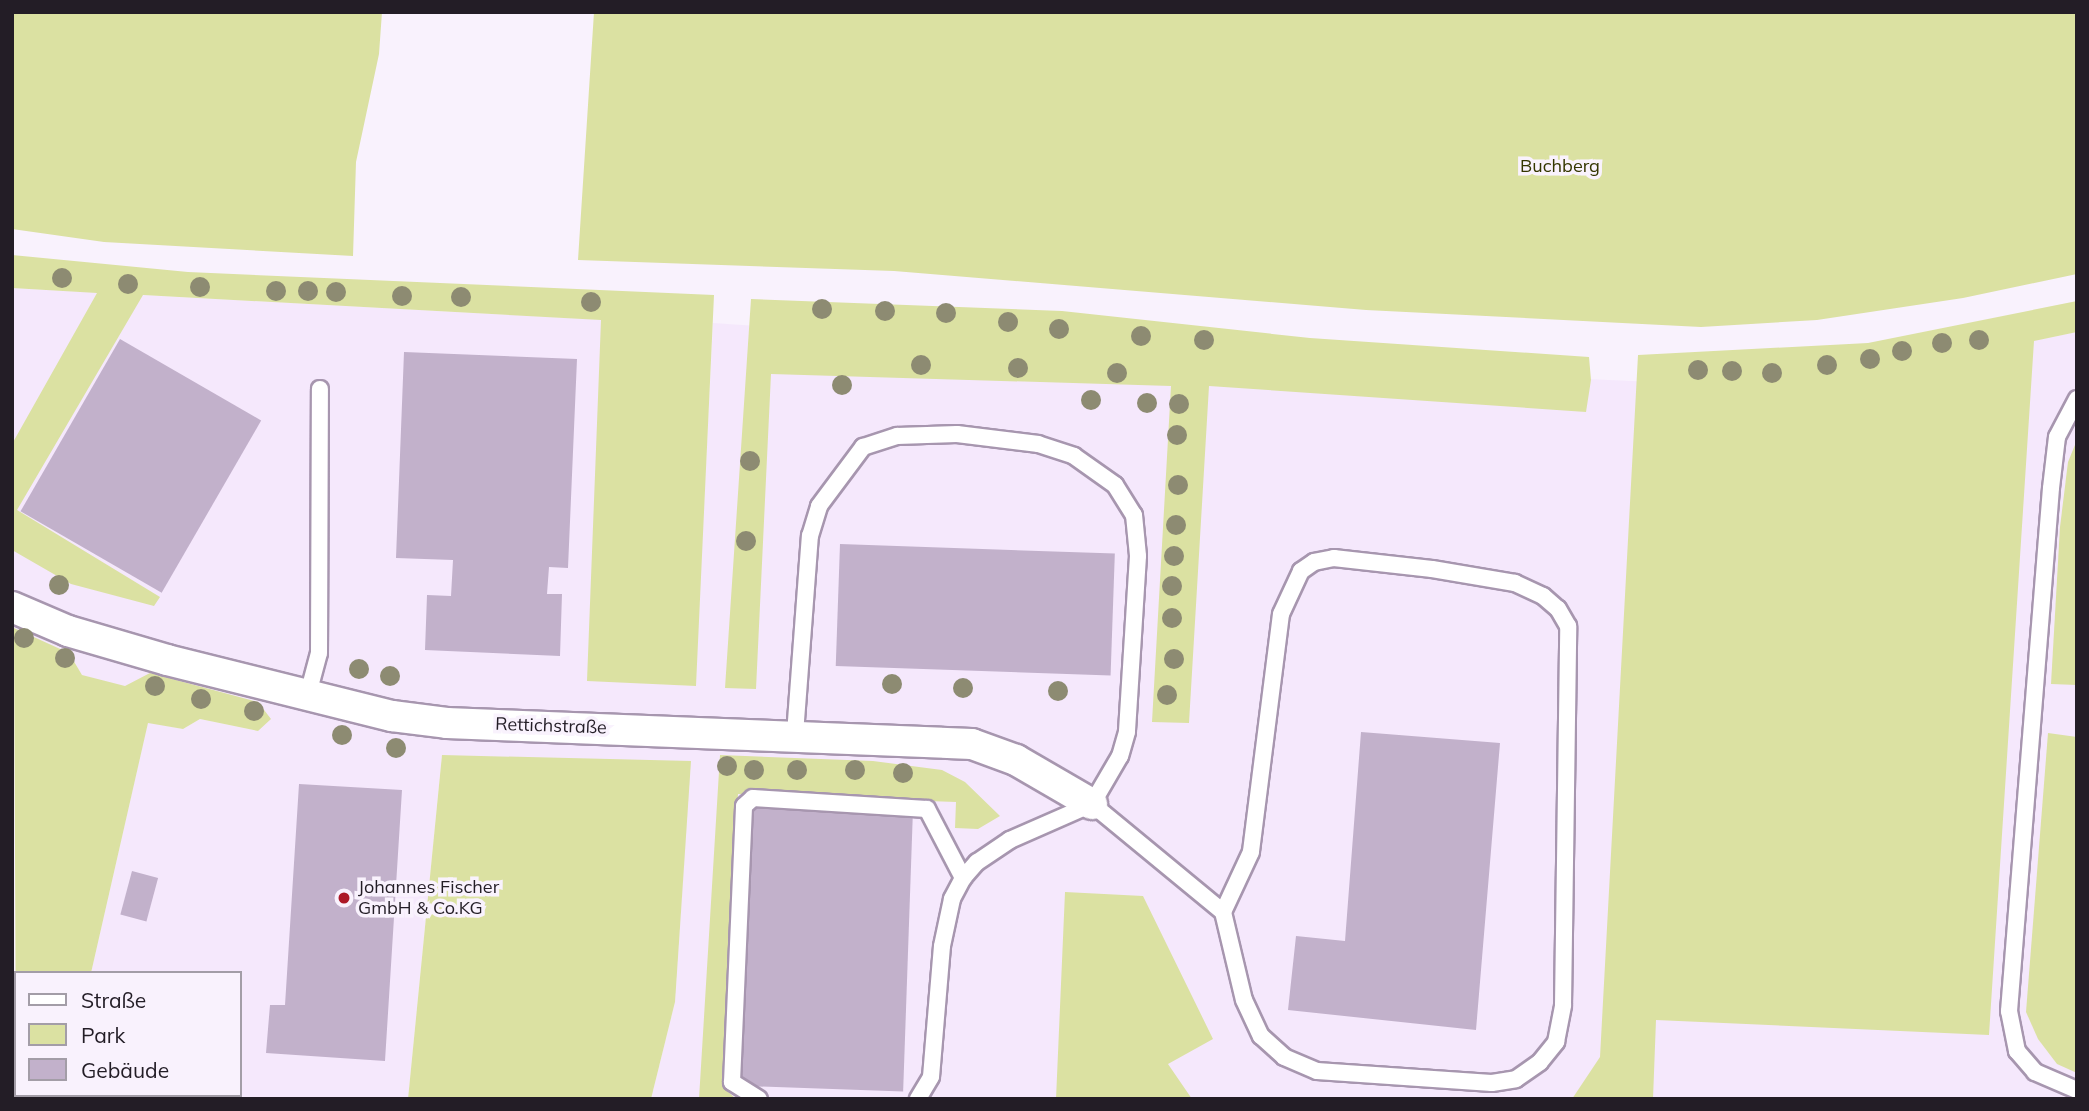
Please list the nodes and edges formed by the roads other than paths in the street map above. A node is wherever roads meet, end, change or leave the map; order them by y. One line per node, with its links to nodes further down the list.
1 (320, 390): 4 (lane)
2 (2077, 398): 9 (lane)
3 (12, 607): 4 (street, Rettichstraße)
4 (308, 694): 5 (street, Rettichstraße)
5 (795, 734): 6 (street, Rettichstraße); 6 (lane)
6 (1092, 804): 7 (lane); 8 (lane)
7 (963, 878): 10 (lane); 11 (lane)
8 (1223, 912): 8 (lane)
9 (2077, 1090)
10 (759, 1099)
11 (918, 1099)

